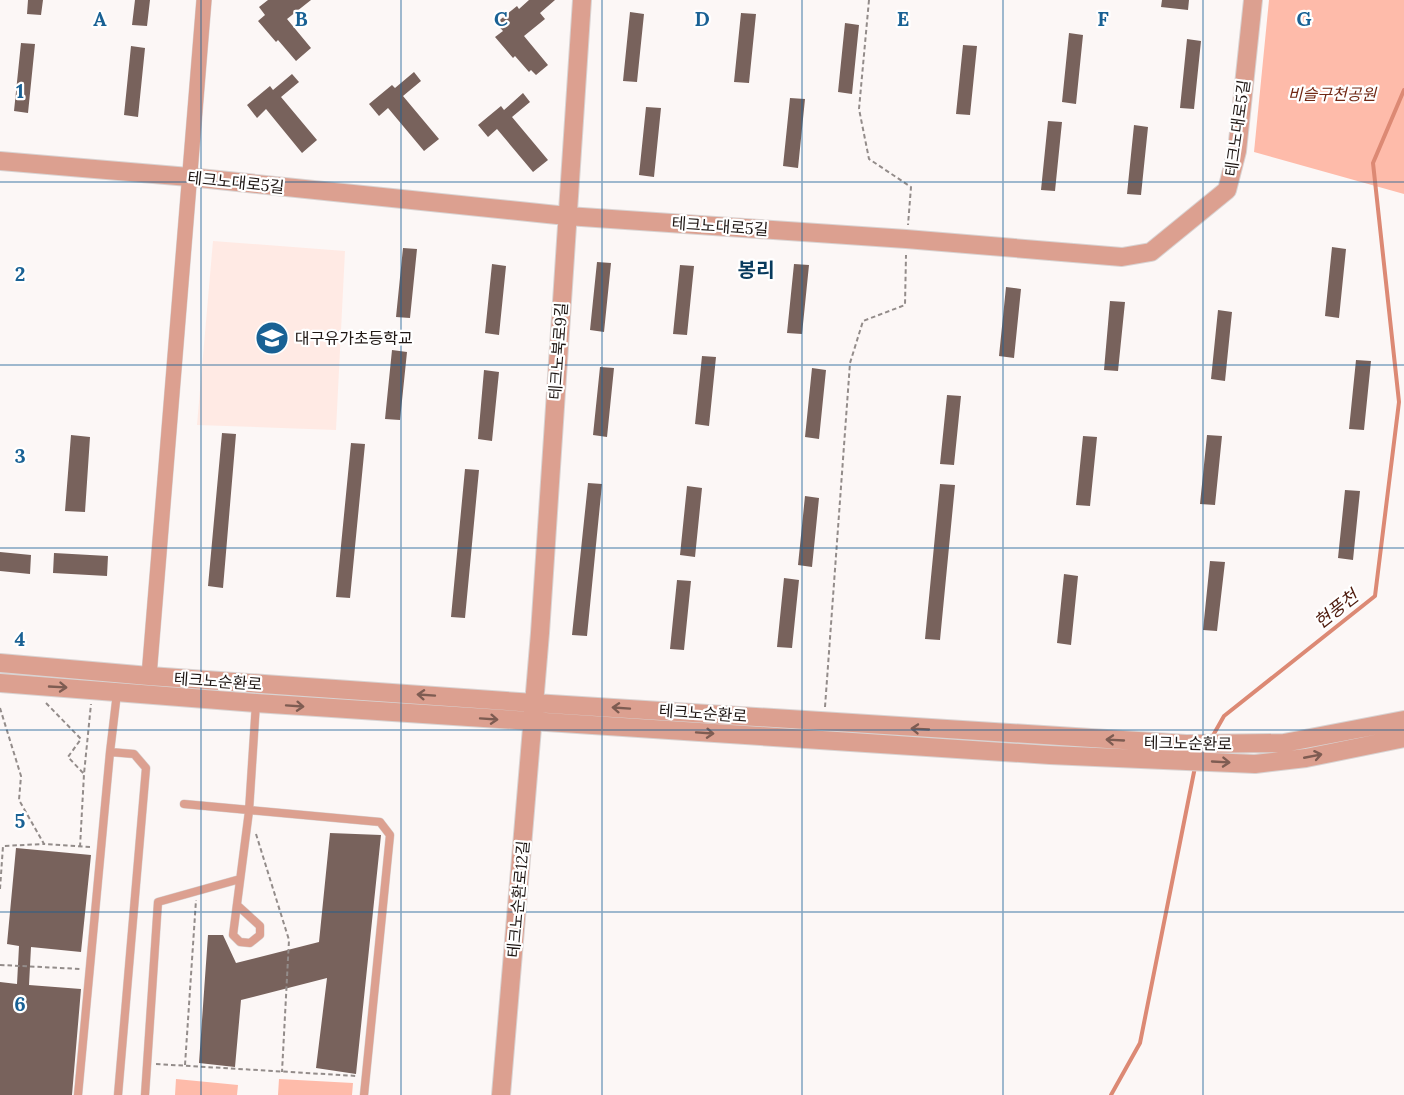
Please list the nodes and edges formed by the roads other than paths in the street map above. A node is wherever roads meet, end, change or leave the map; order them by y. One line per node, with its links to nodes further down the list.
1 (204, 0): 5 (street)
2 (582, 0): 6 (street, 테크노북로9길)
3 (1253, 0): 6 (street, 테크노대로5길)
4 (0, 161): 5 (street, 테크노대로5길)
5 (189, 177): 6 (street, 테크노대로5길); 8 (street)
6 (567, 216): 12 (street, 테크노북로9길)
7 (0, 663): 8 (street, 테크노순환로)
8 (148, 676): 12 (street, 테크노순환로, one-way to 8)
9 (0, 683): 10 (street, 테크노순환로, one-way to 10)
10 (117, 691): 11 (street, 테크노순환로); 16 (lane)
11 (256, 703): 14 (street, 테크노순환로, one-way to 14); 19 (lane)
12 (534, 703): 14 (street, 테크노순환로12길); 17 (street, 테크노순환로, one-way to 12)
13 (1404, 720): 17 (street, 테크노순환로)
14 (533, 722): 17 (street, 테크노순환로, one-way to 17); 26 (street, 테크노순환로12길)
15 (1404, 738): 17 (street, 테크노순환로, one-way to 15)
16 (110, 752): 22 (lane); 23 (lane)
17 (1191, 752)
18 (184, 804): 19 (lane)
19 (249, 811): 20 (lane); 25 (lane)
20 (240, 879): 21 (lane); 24 (lane)
21 (237, 905): 21 (lane)
22 (78, 1095)
23 (118, 1095)
24 (145, 1095)
25 (364, 1095)
26 (501, 1095)

